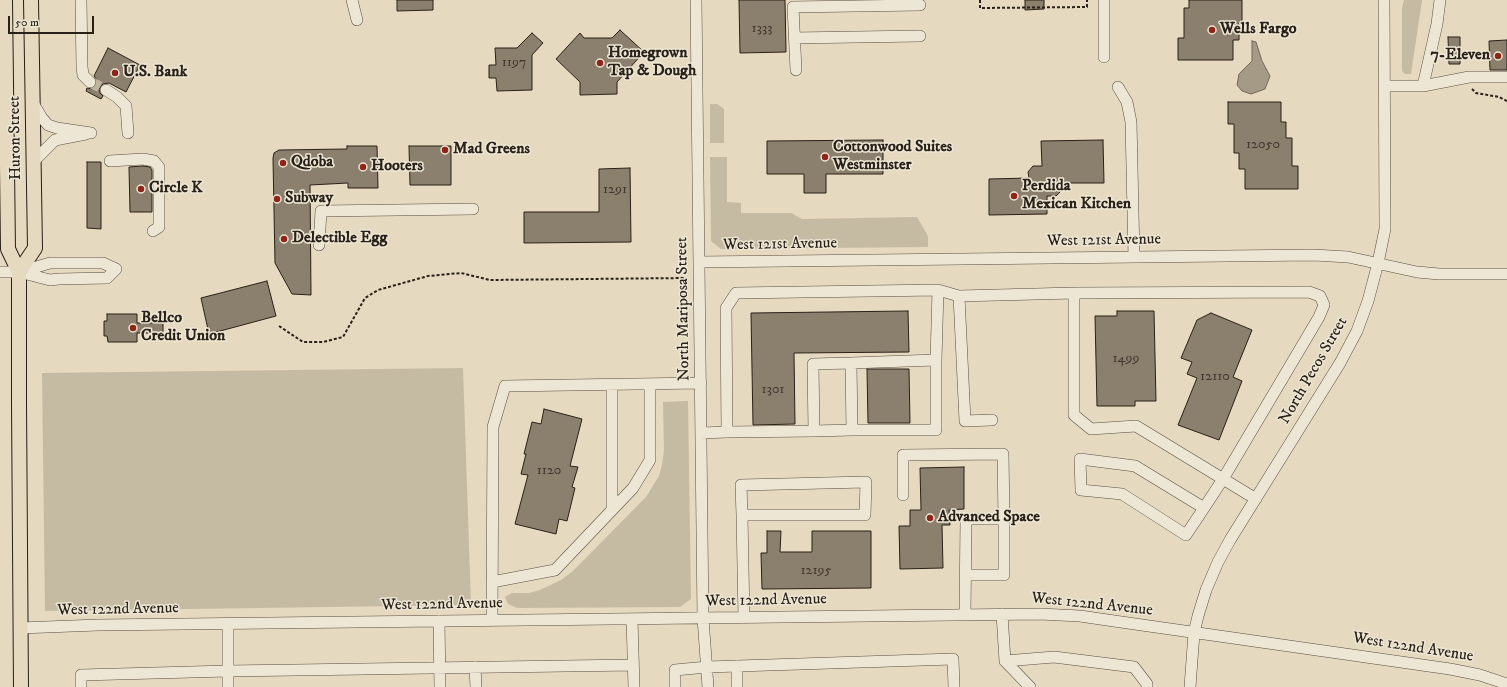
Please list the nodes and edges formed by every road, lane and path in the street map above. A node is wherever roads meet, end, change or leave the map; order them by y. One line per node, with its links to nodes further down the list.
1 (5, 0): 36 (main road, Huron Street)
2 (31, 0): 25 (main road, Huron Street)
3 (352, 0): 4 (street)
4 (361, 0)
5 (696, 0): 33 (street, North Mariposa Street)
6 (980, 0): 7 (path)
7 (1087, 0)
8 (1104, 0): 15 (street)
9 (1384, 0): 20 (street, North Pecos Street)
10 (1440, 0): 21 (street)
11 (81, 1): 19 (street)
12 (920, 5): 14 (street)
13 (920, 36): 14 (street)
14 (794, 38): 16 (street)
15 (1104, 57)
16 (796, 70)
17 (1470, 77): 18 (street); 21 (street); 24 (path)
18 (1507, 77)
19 (90, 82)
20 (1384, 86): 21 (street); 34 (street, North Pecos Street)
21 (1423, 86)
22 (1118, 87): 32 (street)
23 (106, 90): 26 (street)
24 (1507, 101)
25 (33, 103): 27 (main road, Huron Street); 27 (street)
26 (128, 133)
27 (34, 161): 36 (main road, Huron Street)
28 (110, 161): 30 (street)
29 (473, 209): 31 (street)
30 (153, 231)
31 (319, 245)
32 (1134, 257): 33 (street, West 121st Avenue); 34 (street, West 121st Avenue)
33 (699, 262): 45 (street, North Mariposa Street)
34 (1378, 262): 37 (street, West 121st Avenue); 55 (street, North Pecos Street)
35 (0, 272): 36 (street)
36 (20, 272): 36 (street); 70 (main road, Huron Street)
37 (1507, 274)
38 (686, 278): 42 (path)
39 (938, 290): 41 (street); 43 (street); 51 (street)
40 (1074, 293): 41 (street); 53 (street); 53 (street)
41 (960, 296): 48 (street)
42 (279, 326)
43 (936, 360): 44 (street); 49 (street)
44 (851, 363): 49 (street); 50 (street)
45 (701, 383): 46 (street); 52 (street, North Mariposa Street)
46 (650, 384): 47 (street); 57 (street)
47 (612, 385): 57 (street); 61 (street)
48 (992, 420)
49 (852, 430): 50 (street)
50 (814, 431): 51 (street)
51 (727, 432): 52 (street)
52 (701, 433): 64 (street, North Mariposa Street)
53 (1223, 479): 55 (street); 56 (street)
54 (903, 495): 59 (street)
55 (1256, 499): 71 (street, North Pecos Street)
56 (1204, 508): 56 (street)
57 (612, 510): 61 (street)
58 (742, 515): 58 (street); 65 (street)
59 (1004, 519): 60 (street); 60 (street)
60 (966, 576): 63 (street)
61 (492, 582): 68 (street)
62 (1002, 614): 63 (street, West 122nd Avenue); 71 (street, West 122nd Avenue); 72 (street)
63 (965, 615): 65 (street, West 122nd Avenue)
64 (703, 618): 65 (street, West 122nd Avenue); 66 (street, West 122nd Avenue); 74 (street, North Mariposa Street)
65 (744, 618)
66 (632, 619): 68 (street, West 122nd Avenue); 73 (street)
67 (439, 621): 68 (street, West 122nd Avenue); 69 (street, West 122nd Avenue); 77 (street)
68 (492, 621)
69 (228, 624): 70 (street, West 122nd Avenue); 78 (street)
70 (20, 628): 80 (main road, Huron Street)
71 (1194, 633): 79 (street, West 122nd Avenue); 92 (street, North Pecos Street)
72 (1005, 661): 90 (street); 91 (street)
73 (633, 665): 76 (street); 85 (street)
74 (707, 666): 75 (street); 86 (street); 87 (street, North Mariposa Street)
75 (737, 666): 88 (street); 89 (street)
76 (475, 667): 77 (street); 84 (street)
77 (440, 668): 78 (street); 83 (street)
78 (228, 671): 81 (street); 82 (street)
79 (1507, 684)
80 (21, 687)
81 (81, 687)
82 (228, 687)
83 (440, 687)
84 (476, 687)
85 (634, 687)
86 (675, 687)
87 (708, 687)
88 (737, 687)
89 (954, 687)
90 (1030, 687)
91 (1147, 687)
92 (1190, 687)

